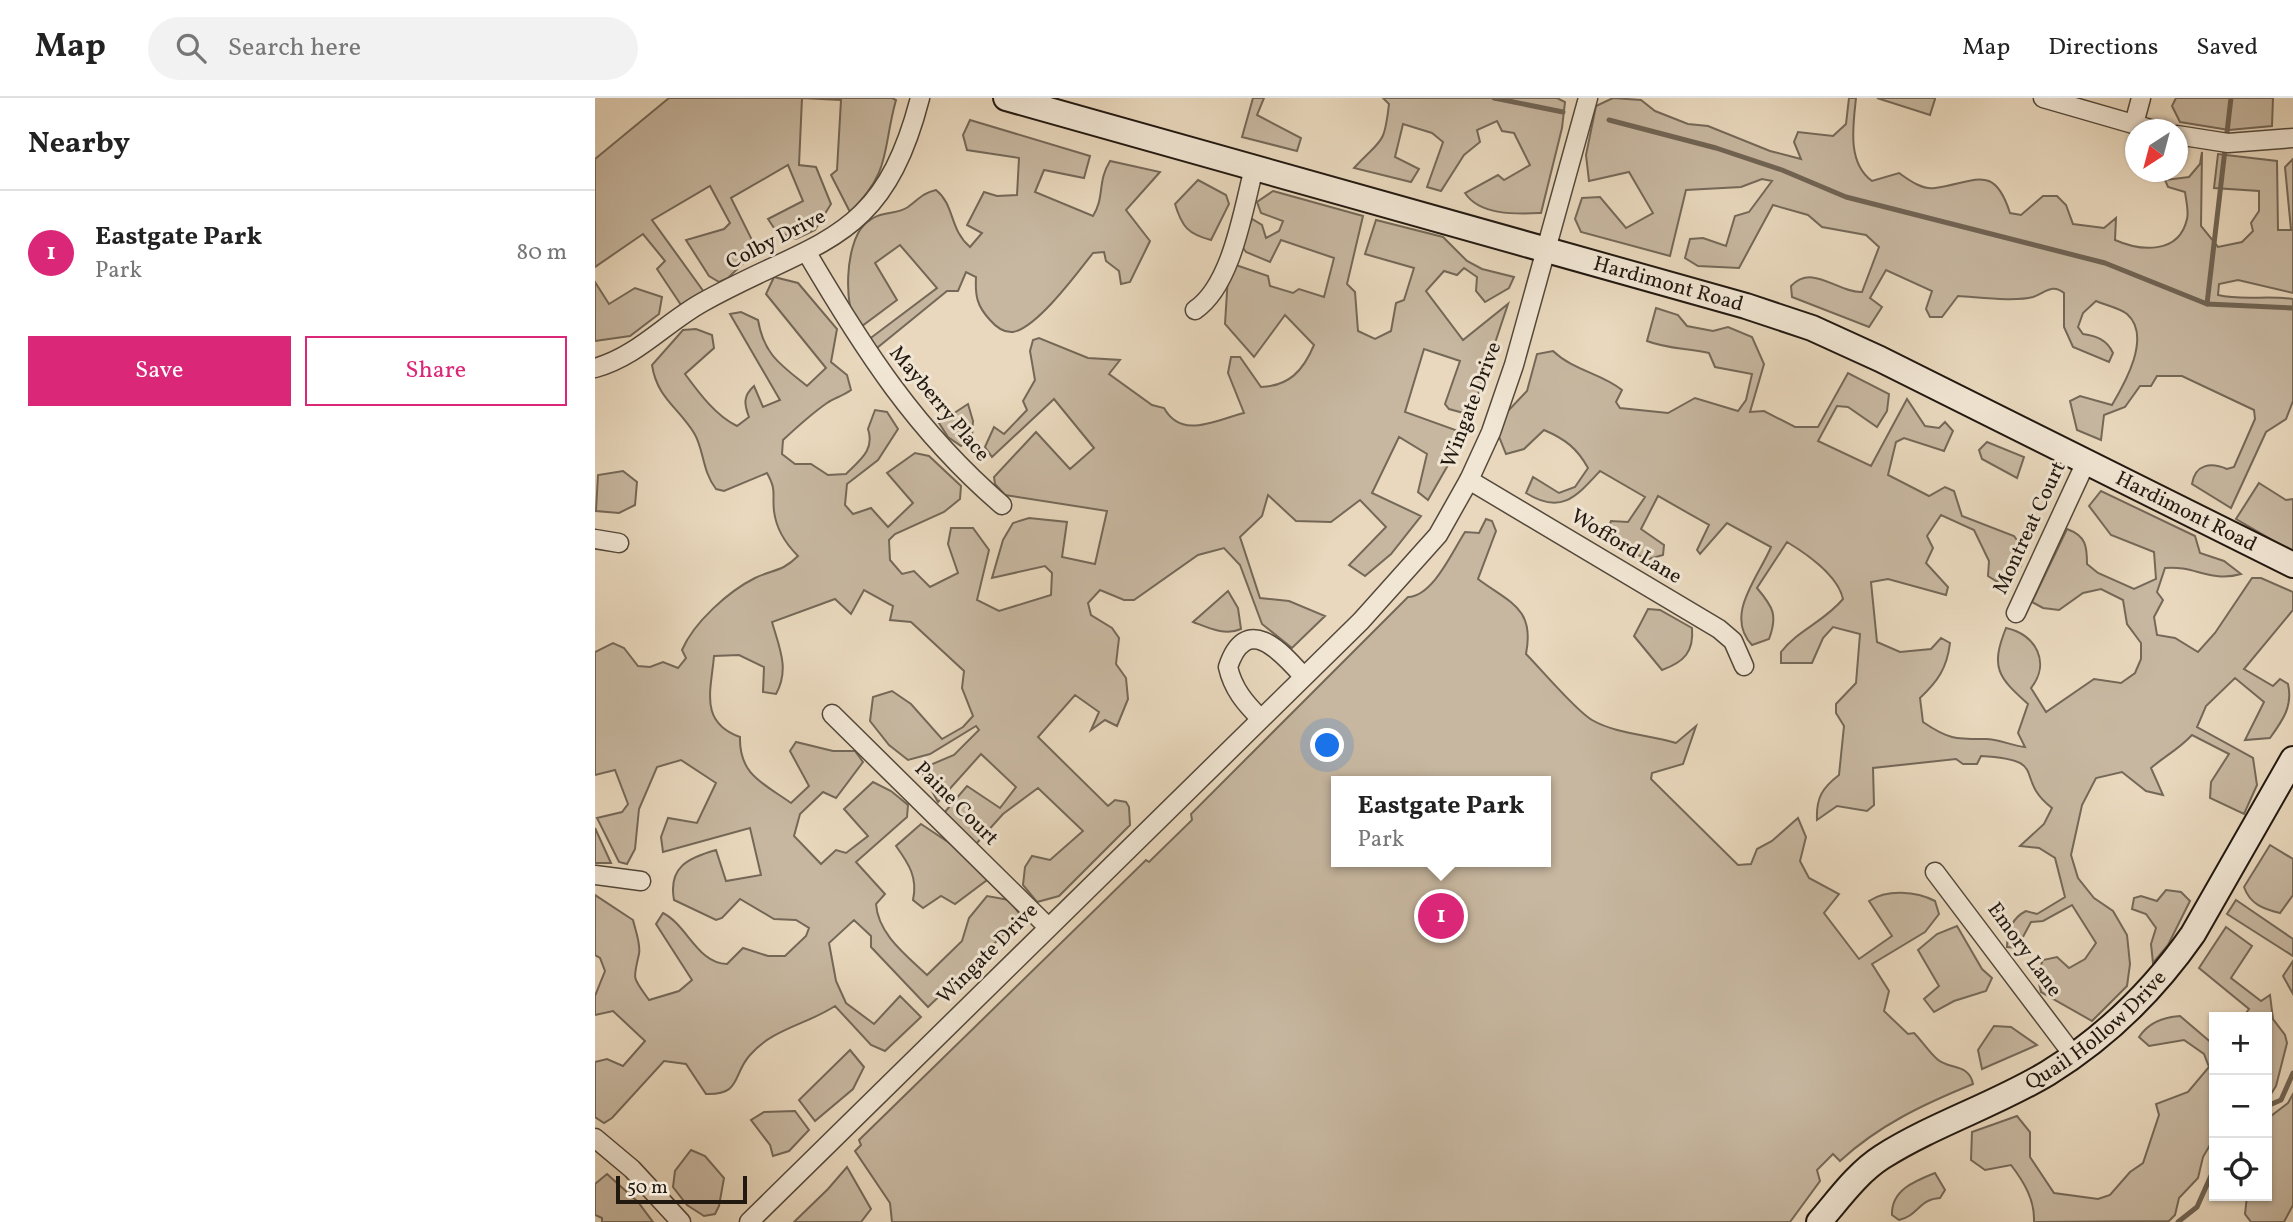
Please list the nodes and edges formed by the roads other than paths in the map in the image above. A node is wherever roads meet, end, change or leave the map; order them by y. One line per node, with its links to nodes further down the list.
1 (920, 98): 12 (street, Colby Drive)
2 (1006, 98): 10 (street, Hardimont Road)
3 (1588, 98): 11 (street, Wingate Drive)
4 (2043, 98): 7 (street)
5 (2141, 98): 6 (street)
6 (2135, 119)
7 (2125, 121)
8 (2188, 137): 9 (street)
9 (2293, 138)
10 (1254, 167): 11 (street, Hardimont Road); 13 (street)
11 (1546, 250): 15 (street, Hardimont Road); 16 (street, Wingate Drive)
12 (807, 253): 14 (street, Colby Drive); 17 (street, Mayberry Place)
13 (1195, 310)
14 (595, 368)
15 (2087, 462): 20 (street, Hardimont Road); 21 (street, Montreat Court)
16 (1469, 480): 22 (street, Wofford Lane); 23 (street, Wingate Drive)
17 (1002, 505)
18 (595, 539): 19 (street)
19 (619, 543)
20 (2293, 565)
21 (2015, 613)
22 (1744, 666)
23 (1304, 676): 25 (street, Wingate Drive); 25 (street)
24 (832, 714): 30 (street, Paine Court)
25 (1260, 718): 30 (street, Wingate Drive)
26 (2293, 759): 31 (street, Quail Hollow Drive)
27 (1935, 872): 31 (street, Emory Lane)
28 (595, 875): 29 (street)
29 (641, 881)
30 (1048, 927): 34 (street, Wingate Drive)
31 (2074, 1056): 35 (street, Quail Hollow Drive)
32 (595, 1138): 33 (street)
33 (681, 1222)
34 (749, 1222)
35 (1819, 1222)

